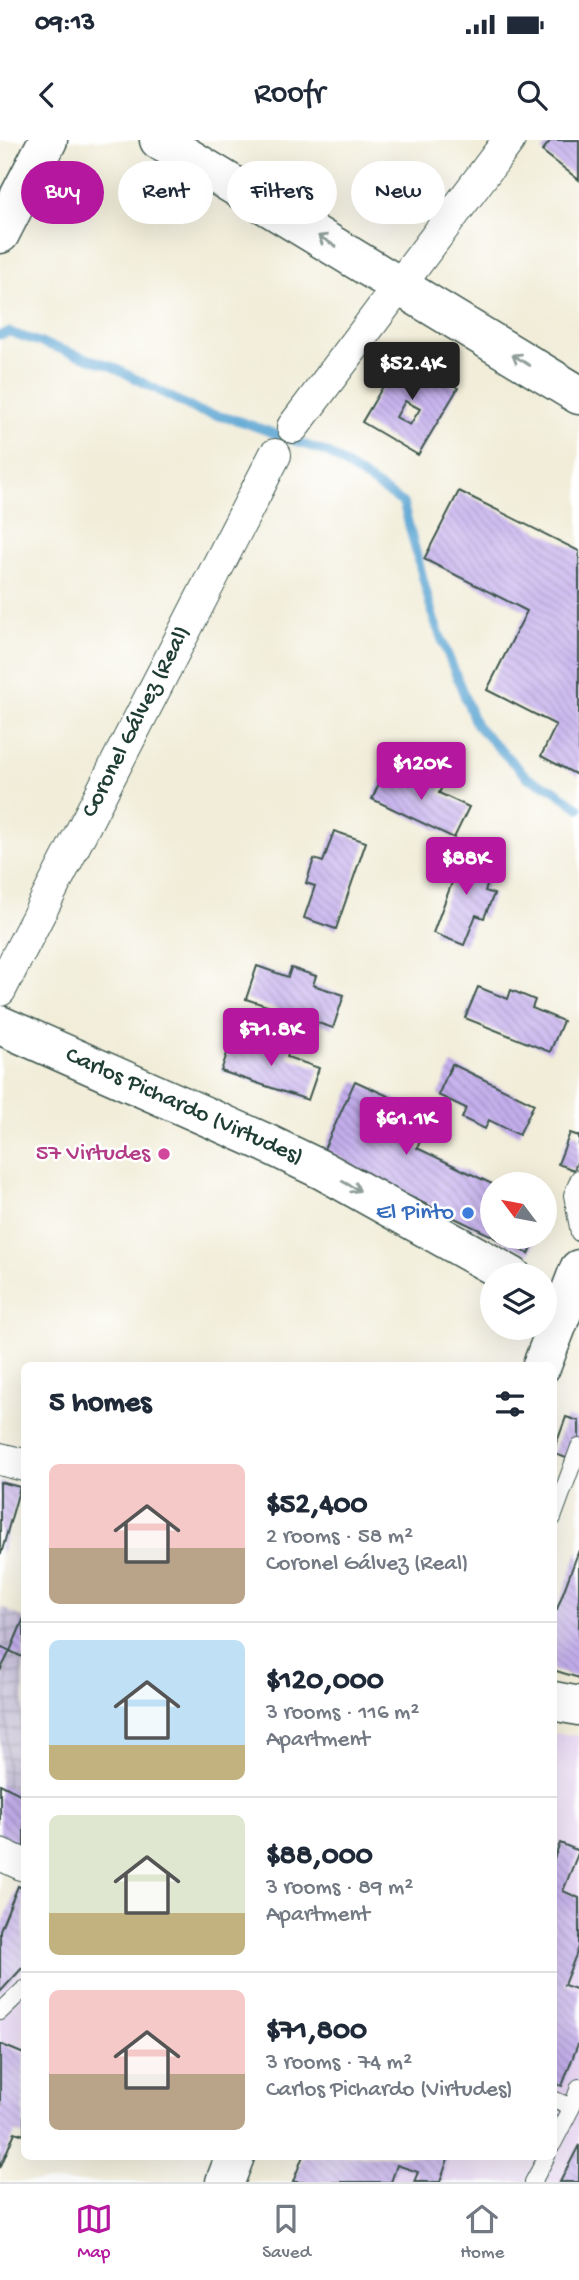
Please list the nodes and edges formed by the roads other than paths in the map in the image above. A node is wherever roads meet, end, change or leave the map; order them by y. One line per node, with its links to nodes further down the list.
1 (48, 140): 4 (street)
2 (159, 140): 5 (street, one-way to 2)
3 (509, 140): 5 (street)
4 (0, 234)
5 (400, 285): 6 (street, one-way to 5); 7 (street)
6 (579, 396)
7 (293, 427)
8 (275, 455): 9 (street, Coronel Gálvez (Real))
9 (0, 990)
10 (0, 1025): 13 (street, Carlos Pichardo (Virtudes), one-way to 13)
11 (579, 1178): 12 (lane)
12 (579, 1233)
13 (489, 1263)
14 (579, 1269): 15 (street)
15 (562, 1323)
16 (579, 1447): 19 (lane)
17 (0, 1459): 18 (street)
18 (21, 1464)
19 (557, 1507)
20 (557, 1701): 21 (street)
21 (579, 1706)
22 (0, 1854): 23 (street)
23 (21, 1864)
24 (21, 1992): 25 (lane)
25 (0, 2012)
26 (579, 2087): 28 (lane)
27 (557, 2101): 28 (lane)
28 (572, 2107): 29 (lane)
29 (557, 2136)
30 (233, 2160): 32 (street)
31 (545, 2160): 33 (lane)
32 (225, 2182)
33 (533, 2182)

